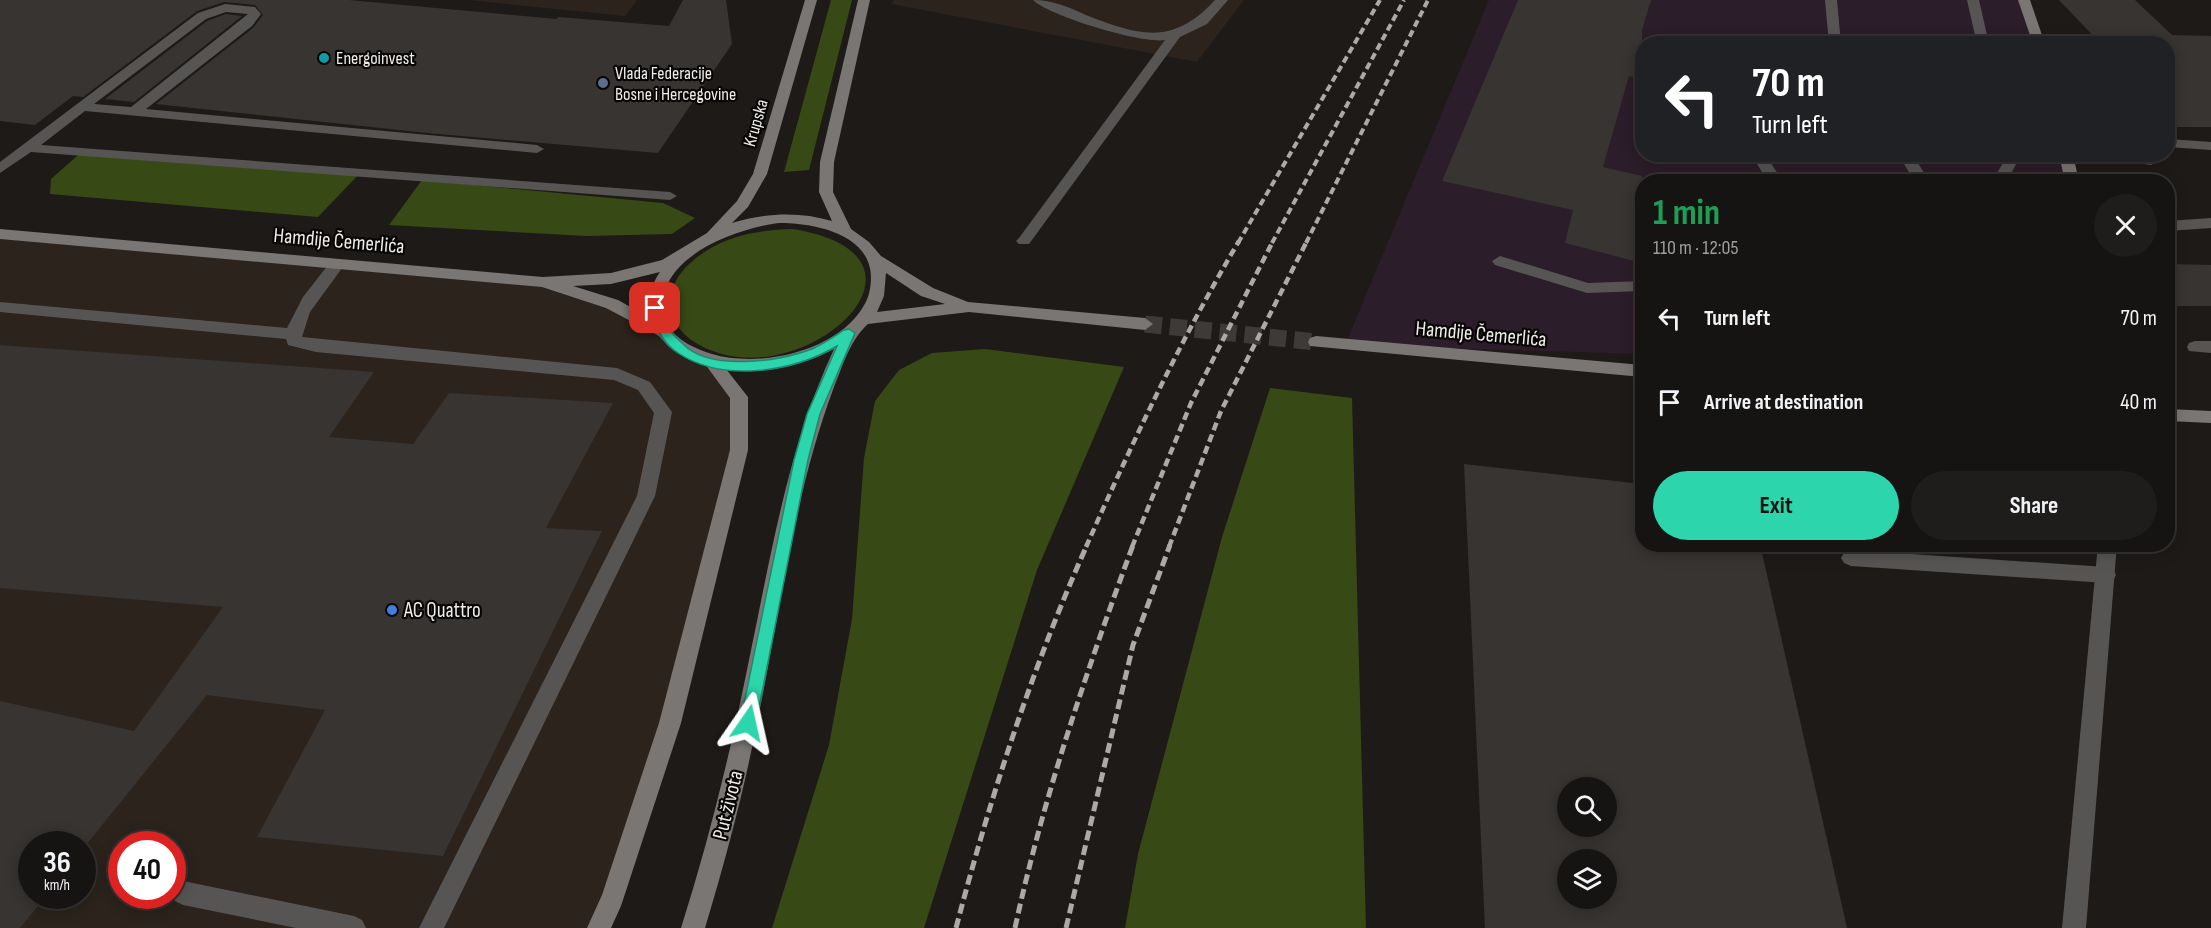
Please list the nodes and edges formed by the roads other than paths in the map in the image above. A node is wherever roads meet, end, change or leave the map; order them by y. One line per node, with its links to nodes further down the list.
1 (811, 0): 24 (main road, Krupska)
2 (864, 0): 22 (main road)
3 (1039, 0): 8 (street)
4 (1222, 0): 8 (street)
5 (1831, 0): 9 (street)
6 (1973, 0): 10 (street)
7 (2024, 0): 11 (main road)
8 (1174, 36): 25 (street)
9 (1833, 36)
10 (1981, 36)
11 (2036, 36)
12 (84, 107): 13 (street); 13 (street); 16 (street)
13 (135, 111): 17 (street)
14 (2175, 143): 15 (street)
15 (2211, 146)
16 (28, 148): 18 (street); 19 (street)
17 (537, 149)
18 (0, 169)
19 (670, 196)
20 (2211, 223): 21 (street)
21 (2175, 226)
22 (844, 231): 24 (main road); 27 (main road)
23 (0, 234): 29 (main road, Hamdije Čemerlića)
24 (707, 239): 26 (main road)
25 (1024, 241)
26 (679, 258): 30 (main road); 36 (main road)
27 (876, 260): 33 (main road); 35 (main road)
28 (1500, 261): 31 (street)
29 (337, 264): 30 (main road, Hamdije Čemerlića); 37 (street)
30 (543, 282): 36 (main road, Hamdije Čemerlića)
31 (1635, 286)
32 (0, 307): 37 (street)
33 (969, 307): 34 (main road); 35 (main road)
34 (1145, 324)
35 (855, 326): 39 (main road); 50 (main road, Put života)
36 (664, 332): 39 (main road)
37 (292, 334): 48 (street)
38 (1316, 342): 40 (main road, Hamdije Čemerlića)
39 (712, 362): 49 (main road)
40 (1635, 370)
41 (2175, 416): 42 (main road)
42 (2211, 417)
43 (2107, 552): 45 (street)
44 (1851, 558): 45 (street)
45 (2106, 574): 51 (street)
46 (186, 893): 47 (street)
47 (354, 928)
48 (431, 928)
49 (599, 928)
50 (693, 928)
51 (2074, 928)

